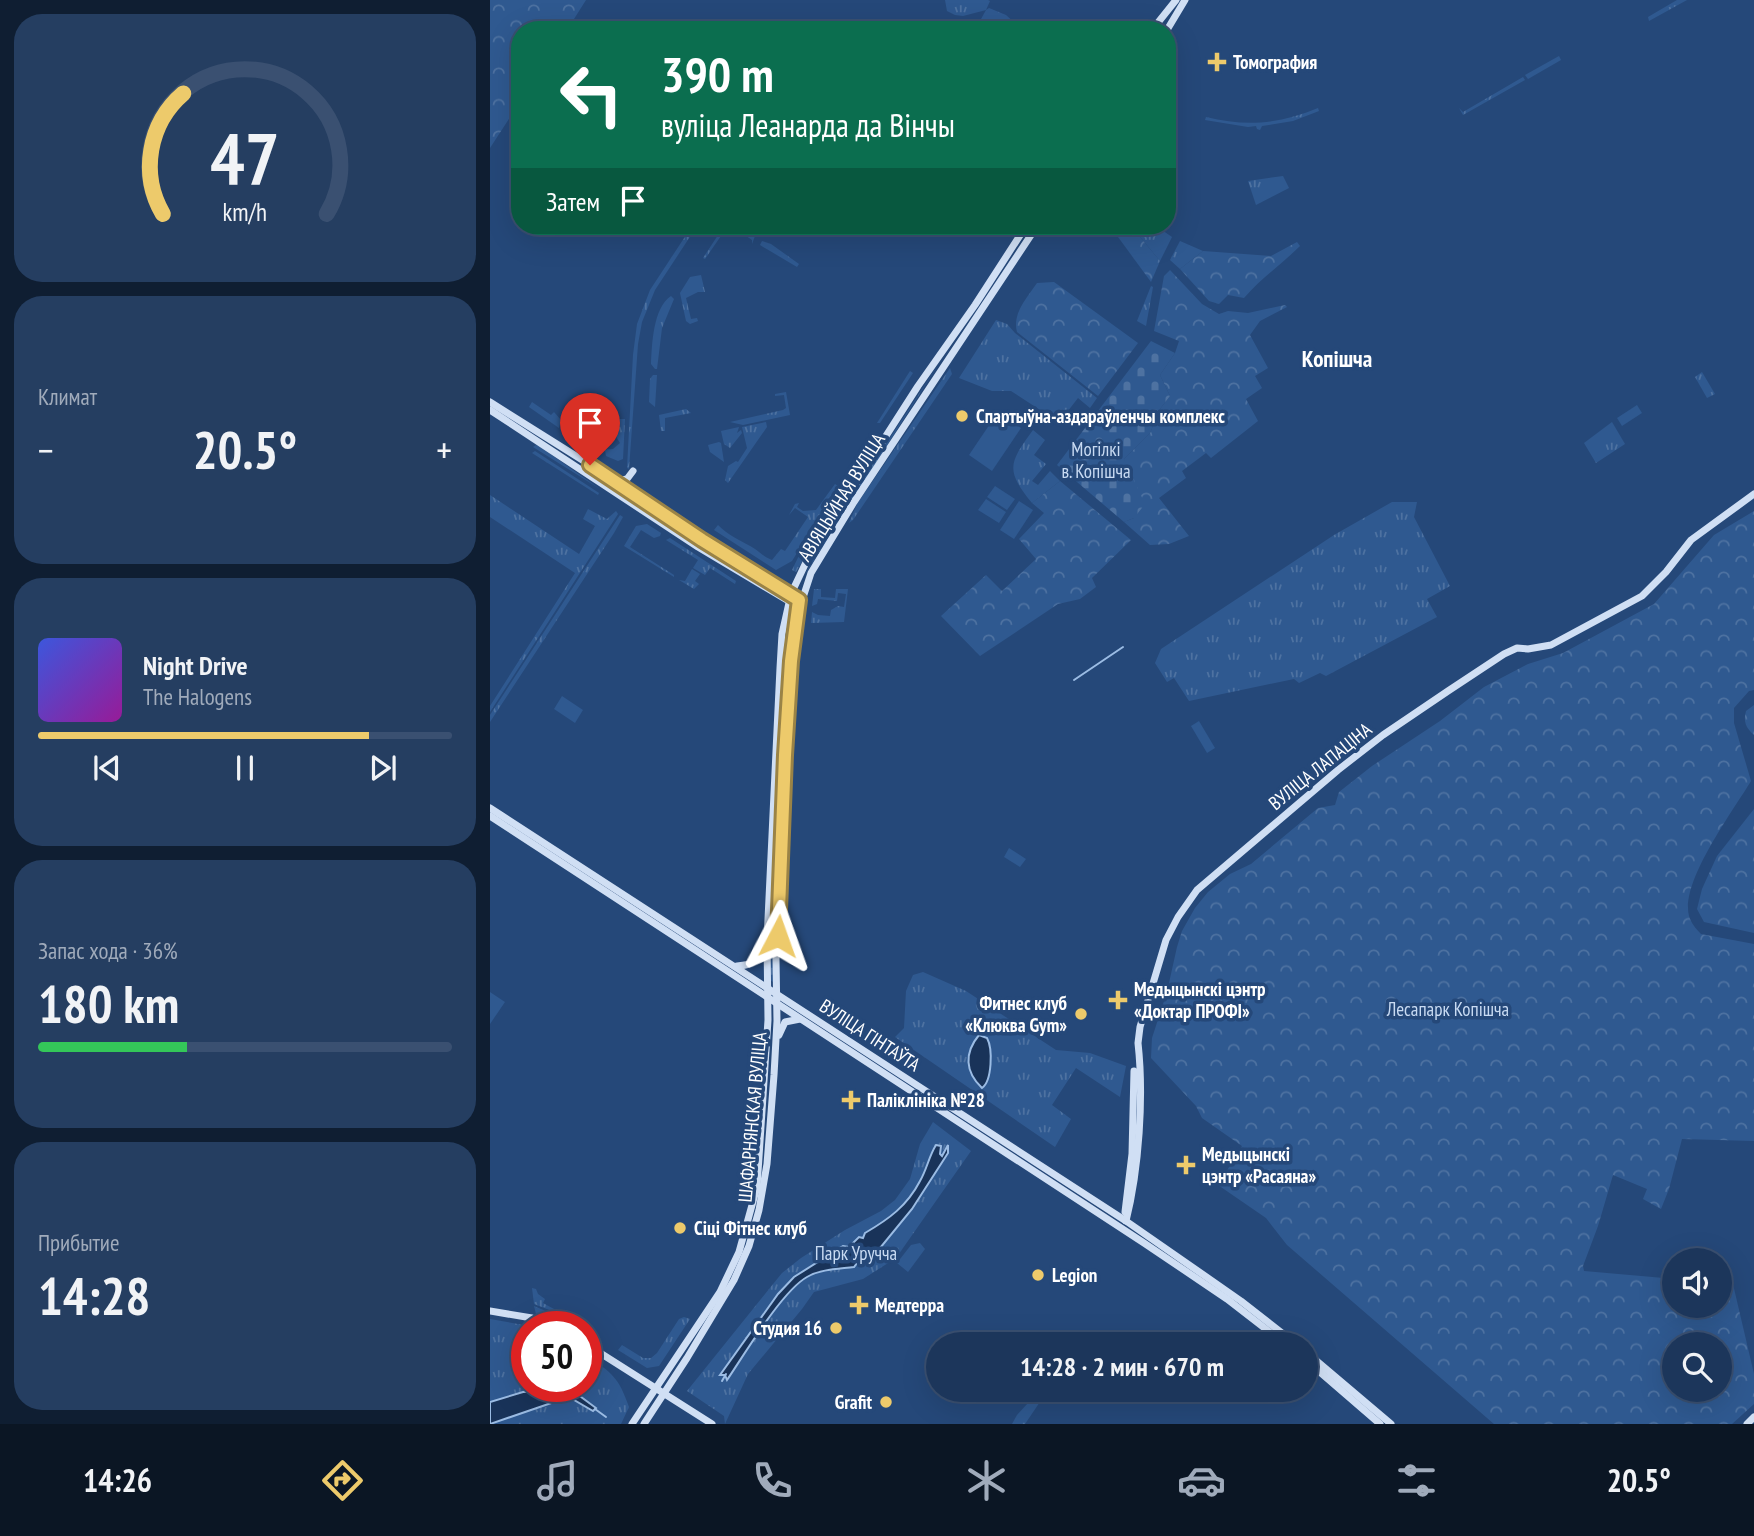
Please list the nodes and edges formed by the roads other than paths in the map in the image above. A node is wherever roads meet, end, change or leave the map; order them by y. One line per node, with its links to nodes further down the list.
1 (1176, 0): 3 (main road)
2 (1185, 0): 4 (main road)
3 (1159, 21)
4 (1172, 21)
5 (1020, 235): 7 (main road, АВІЯЦЫЙНАЯ ВУЛІЦА)
6 (1031, 235): 8 (main road, АВІЯЦЫЙНАЯ ВУЛІЦА)
7 (946, 346): 8 (main road); 14 (main road, АВІЯЦЫЙНАЯ ВУЛІЦА)
8 (954, 351): 15 (main road, АВІЯЦЫЙНАЯ ВУЛІЦА)
9 (490, 402): 12 (main road)
10 (490, 410): 14 (main road)
11 (633, 471): 12 (main road)
12 (612, 479): 14 (main road)
13 (1754, 494): 29 (main road, ВУЛІЦА ЛАПАЦІНА)
14 (790, 598): 15 (main road); 16 (main road, АВІЯЦЫЙНАЯ ВУЛІЦА)
15 (800, 603): 17 (main road, АВІЯЦЫЙНАЯ ВУЛІЦА)
16 (776, 754): 17 (main road); 18 (main road, АВІЯЦЫЙНАЯ ВУЛІЦА)
17 (785, 755): 19 (main road, АВІЯЦЫЙНАЯ ВУЛІЦА)
18 (776, 771): 19 (main road); 22 (main road, АВІЯЦЫЙНАЯ ВУЛІЦА)
19 (784, 784): 25 (main road, АВІЯЦЫЙНАЯ ВУЛІЦА)
20 (490, 808): 23 (main road, ВУЛІЦА ГІНТАЎТА)
21 (490, 816): 26 (main road, ВУЛІЦА ГІНТАЎТА)
22 (767, 940): 23 (main road); 24 (main road, АВІЯЦЫЙНАЯ ВУЛІЦА)
23 (736, 967): 24 (main road, ВУЛІЦА ГІНТАЎТА)
24 (768, 987): 25 (main road, ВУЛІЦА ГІНТАЎТА); 26 (main road, АВІЯЦЫЙНАЯ ВУЛІЦА)
25 (776, 993): 27 (main road, ШАФАРНЯНСКАЯ ВУЛІЦА); 32 (main road, ВУЛІЦА ГІНТАЎТА)
26 (768, 998): 27 (main road, ВУЛІЦА ГІНТАЎТА); 42 (main road, ШАФАРНЯНСКАЯ ВУЛІЦА)
27 (776, 1003): 28 (main road, ВУЛІЦА ГІНТАЎТА); 30 (main road, ШАФАРНЯНСКАЯ ВУЛІЦА)
28 (800, 1019): 30 (main road); 34 (main road, ВУЛІЦА ГІНТАЎТА)
29 (1138, 1042): 31 (main road); 33 (main road, ВУЛІЦА ЛАПАЦІНА)
30 (775, 1045): 43 (main road, ШАФАРНЯНСКАЯ ВУЛІЦА)
31 (1124, 1203): 32 (main road); 33 (main road)
32 (1104, 1208): 33 (main road, ВУЛІЦА ГІНТАЎТА)
33 (1125, 1222): 34 (main road); 38 (main road, ВУЛІЦА ГІНТАЎТА)
34 (1126, 1231): 37 (main road, ВУЛІЦА ГІНТАЎТА)
35 (490, 1311): 36 (main road)
36 (511, 1314)
37 (1270, 1332)
38 (1281, 1332)
39 (602, 1354): 42 (main road)
40 (1318, 1362): 49 (main road)
41 (1318, 1370): 48 (main road)
42 (656, 1387): 43 (main road); 45 (main road, ШАФАРНЯНСКАЯ ВУЛІЦА)
43 (664, 1392): 46 (main road, ШАФАРНЯНСКАЯ ВУЛІЦА); 47 (main road)
44 (1754, 1417): 50 (main road)
45 (632, 1424)
46 (644, 1424)
47 (712, 1424)
48 (1380, 1424)
49 (1391, 1424)
50 (1747, 1424)

